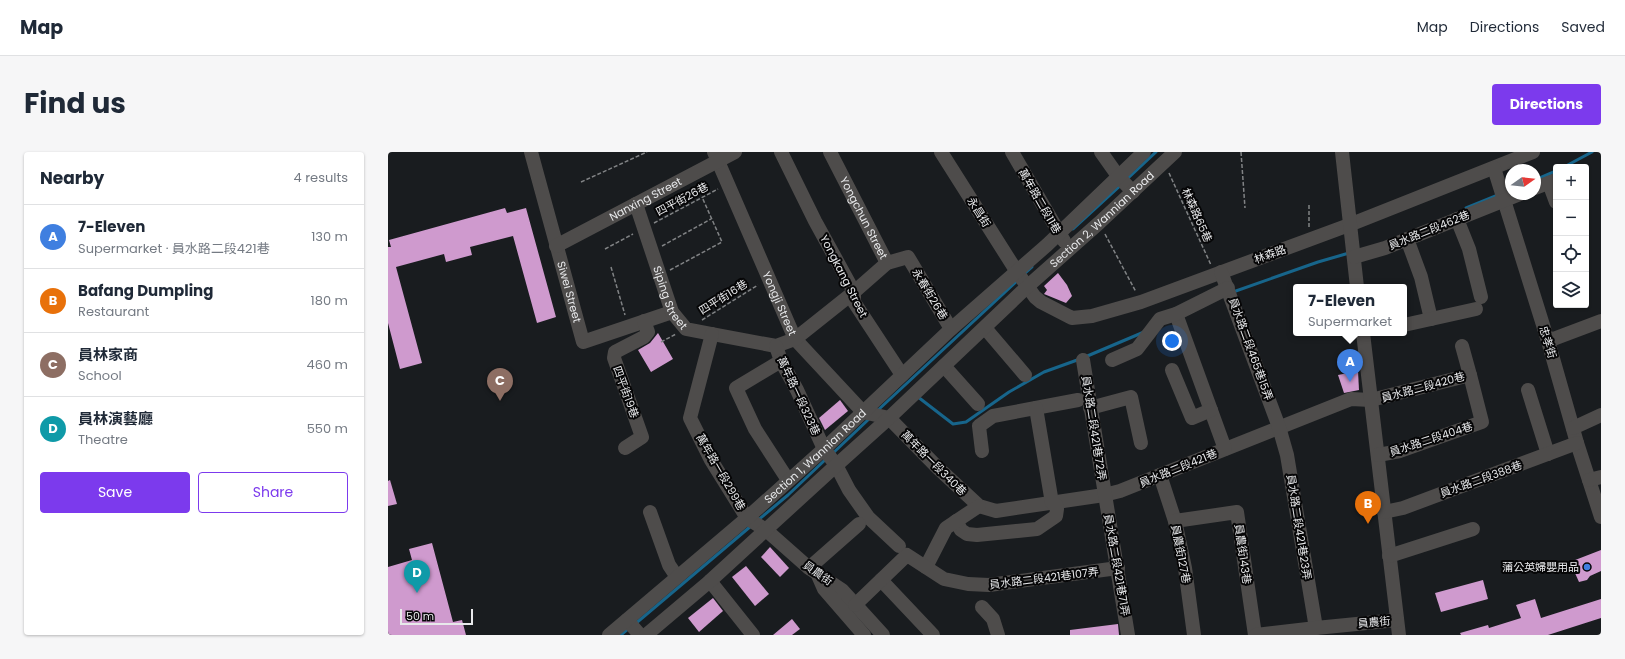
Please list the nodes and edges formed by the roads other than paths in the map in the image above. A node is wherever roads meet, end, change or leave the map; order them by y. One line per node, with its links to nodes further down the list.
1 (531, 152): 25 (street, Siwei Street)
2 (735, 152): 12 (street, Nanxing Street)
3 (782, 152): 34 (street, Yongkang Street)
4 (830, 152): 28 (street, Yongchun Street)
5 (941, 152): 29 (street, 永昌街)
6 (1012, 152): 23 (street, 萬年路二段11巷)
7 (1102, 152): 14 (street)
8 (1144, 152): 14 (street, Section 2, Wannian Road)
9 (1175, 152): 17 (street, Section 2, Wannian Road)
10 (1342, 152): 22 (street)
11 (1533, 152): 13 (street, 林森路)
12 (716, 156): 20 (street, Nanxing Street); 45 (street, Yongji Street)
13 (1494, 168): 18 (street, 忠孝街); 22 (street, 林森路)
14 (1118, 176): 17 (street); 23 (street, Section 2, Wannian Road)
15 (1552, 181): 16 (street); 19 (street)
16 (1541, 186)
17 (1133, 192): 26 (street, Section 2, Wannian Road)
18 (1504, 200): 21 (street, 員水路二段462巷); 46 (street, 忠孝街)
19 (1556, 200)
20 (636, 204): 25 (street, Nanxing Street); 35 (street, Siping Street)
21 (1457, 219): 24 (street, 員水路二段462巷); 37 (street)
22 (1350, 225): 27 (street); 30 (street, 林森路)
23 (1058, 234): 26 (street, 萬年路二段11巷); 29 (street, Section 2, Wannian Road)
24 (1407, 239): 27 (street, 員水路二段462巷); 37 (street)
25 (556, 246): 38 (street, Siwei Street)
26 (1069, 250): 32 (street, Section 2, Wannian Road)
27 (1354, 257): 31 (street)
28 (887, 263): 34 (street, Yongchun Street); 42 (street, 永春街26巷)
29 (1017, 272): 32 (street, 林森路); 42 (street, Section 1, Wannian Road)
30 (1218, 273): 32 (street, 林森路); 33 (street, 員水路二段465巷15弄)
31 (1357, 284)
32 (1028, 286): 41 (street, Section 1, Wannian Road)
33 (1228, 288): 36 (street); 67 (street, 員水路二段465巷15弄)
34 (854, 292): 45 (street, Yongchun Street); 54 (street, Yongkang Street)
35 (672, 312): 38 (street, Siwei Street); 43 (street, Siping Street)
36 (1176, 314): 50 (street); 63 (street)
37 (1431, 319): 40 (street)
38 (644, 321): 71 (street, 四平街19巷)
39 (1601, 321): 46 (street)
40 (1407, 324)
41 (985, 328): 52 (street, Section 1, Wannian Road); 55 (street)
42 (951, 329): 54 (street, Section 1, Wannian Road)
43 (712, 334): 47 (street, Siping Street); 87 (street, 萬年路一段299巷)
44 (1364, 336): 59 (street)
45 (795, 339): 47 (street); 64 (street, Yongji Street)
46 (1548, 341): 68 (street, 忠孝街)
47 (776, 346): 51 (street, 萬年路一段323巷)
48 (1462, 346): 56 (street, 員水路二段420巷)
49 (1083, 360): 62 (street, 員水路二段421巷72弄)
50 (1112, 360)
51 (781, 361): 72 (street, 萬年路一段323巷); 80 (street)
52 (944, 366): 60 (street); 66 (street, Section 1, Wannian Road)
53 (1172, 370): 63 (street)
54 (902, 375): 64 (street, Section 1, Wannian Road)
55 (1025, 375)
56 (1470, 375): 59 (street, 員水路二段420巷); 76 (street, 員水路二段404巷)
57 (1528, 390): 75 (street)
58 (1078, 400): 61 (street)
59 (1371, 400): 67 (street, 員水路二段421巷); 76 (street)
60 (978, 404)
61 (1036, 408): 74 (street); 82 (street)
62 (1090, 408): 69 (street); 81 (street, 員水路二段421巷72弄)
63 (1211, 410): 73 (street)
64 (863, 412): 66 (street); 72 (street, Section 1, Wannian Road)
65 (1601, 415): 68 (street)
66 (889, 418): 77 (street, Section 1, Wannian Road); 83 (street, 萬年路一段340巷)
67 (1279, 427): 73 (street, 員水路二段421巷); 105 (street, 員水路二段421巷23弄)
68 (1573, 428): 70 (street, 忠孝街)
69 (1141, 443)
70 (1577, 443): 75 (street, 員水路二段388巷); 79 (street, 忠孝街)
71 (625, 448)
72 (824, 449): 77 (street, 萬年路一段323巷); 80 (street, Section 1, Wannian Road)
73 (1225, 449): 78 (street, 員水路二段421巷)
74 (982, 451)
75 (1548, 454): 85 (street, 員水路二段388巷)
76 (1378, 455): 85 (street)
77 (836, 465): 92 (street, Section 1, Wannian Road); 93 (street, 萬年路一段323巷)
78 (1160, 475): 81 (street, 員水路二段421巷); 89 (street, 員農街127巷)
79 (1595, 479): 86 (street, 忠孝街)
80 (788, 480): 87 (street, Section 1, Wannian Road)
81 (1104, 495): 82 (street, 員水路二段421巷); 96 (street, 員水路二段421巷71弄)
82 (1052, 503): 83 (street, 員水路二段421巷); 88 (street)
83 (979, 506): 88 (street)
84 (650, 512): 98 (street)
85 (1384, 512): 94 (street)
86 (1601, 517)
87 (747, 518): 92 (street, 員農街); 98 (street, Section 1, Wannian Road)
88 (956, 521): 95 (street)
89 (1175, 521): 115 (street, 員農街127巷); 116 (street, 員農街143巷)
90 (859, 524): 97 (street)
91 (1473, 529): 94 (street)
92 (766, 530): 97 (street, 員農街); 100 (street, Section 1, Wannian Road)
93 (903, 550): 95 (street, 員水路二段421巷107弄); 99 (street)
94 (1390, 556): 104 (street)
95 (926, 567): 96 (street, 員水路二段421巷107弄)
96 (1118, 568): 114 (street, 員水路二段421巷71弄)
97 (813, 570): 101 (street, 員農街); 110 (street)
98 (677, 577): 103 (street, Section 1, Wannian Road)
99 (881, 580): 101 (street); 112 (street)
100 (710, 582): 108 (street, Section 1, Wannian Road); 109 (street)
101 (855, 605): 111 (street, 員農街)
102 (982, 607): 113 (street)
103 (627, 620): 106 (street, Section 1, Wannian Road); 107 (street)
104 (1397, 620): 105 (street, 員農街); 117 (street)
105 (1316, 628): 116 (street, 員農街)
106 (609, 635)
107 (640, 635)
108 (646, 635)
109 (753, 635)
110 (864, 635)
111 (883, 635)
112 (933, 635)
113 (998, 635)
114 (1128, 635)
115 (1194, 635)
116 (1255, 635)
117 (1399, 635)

